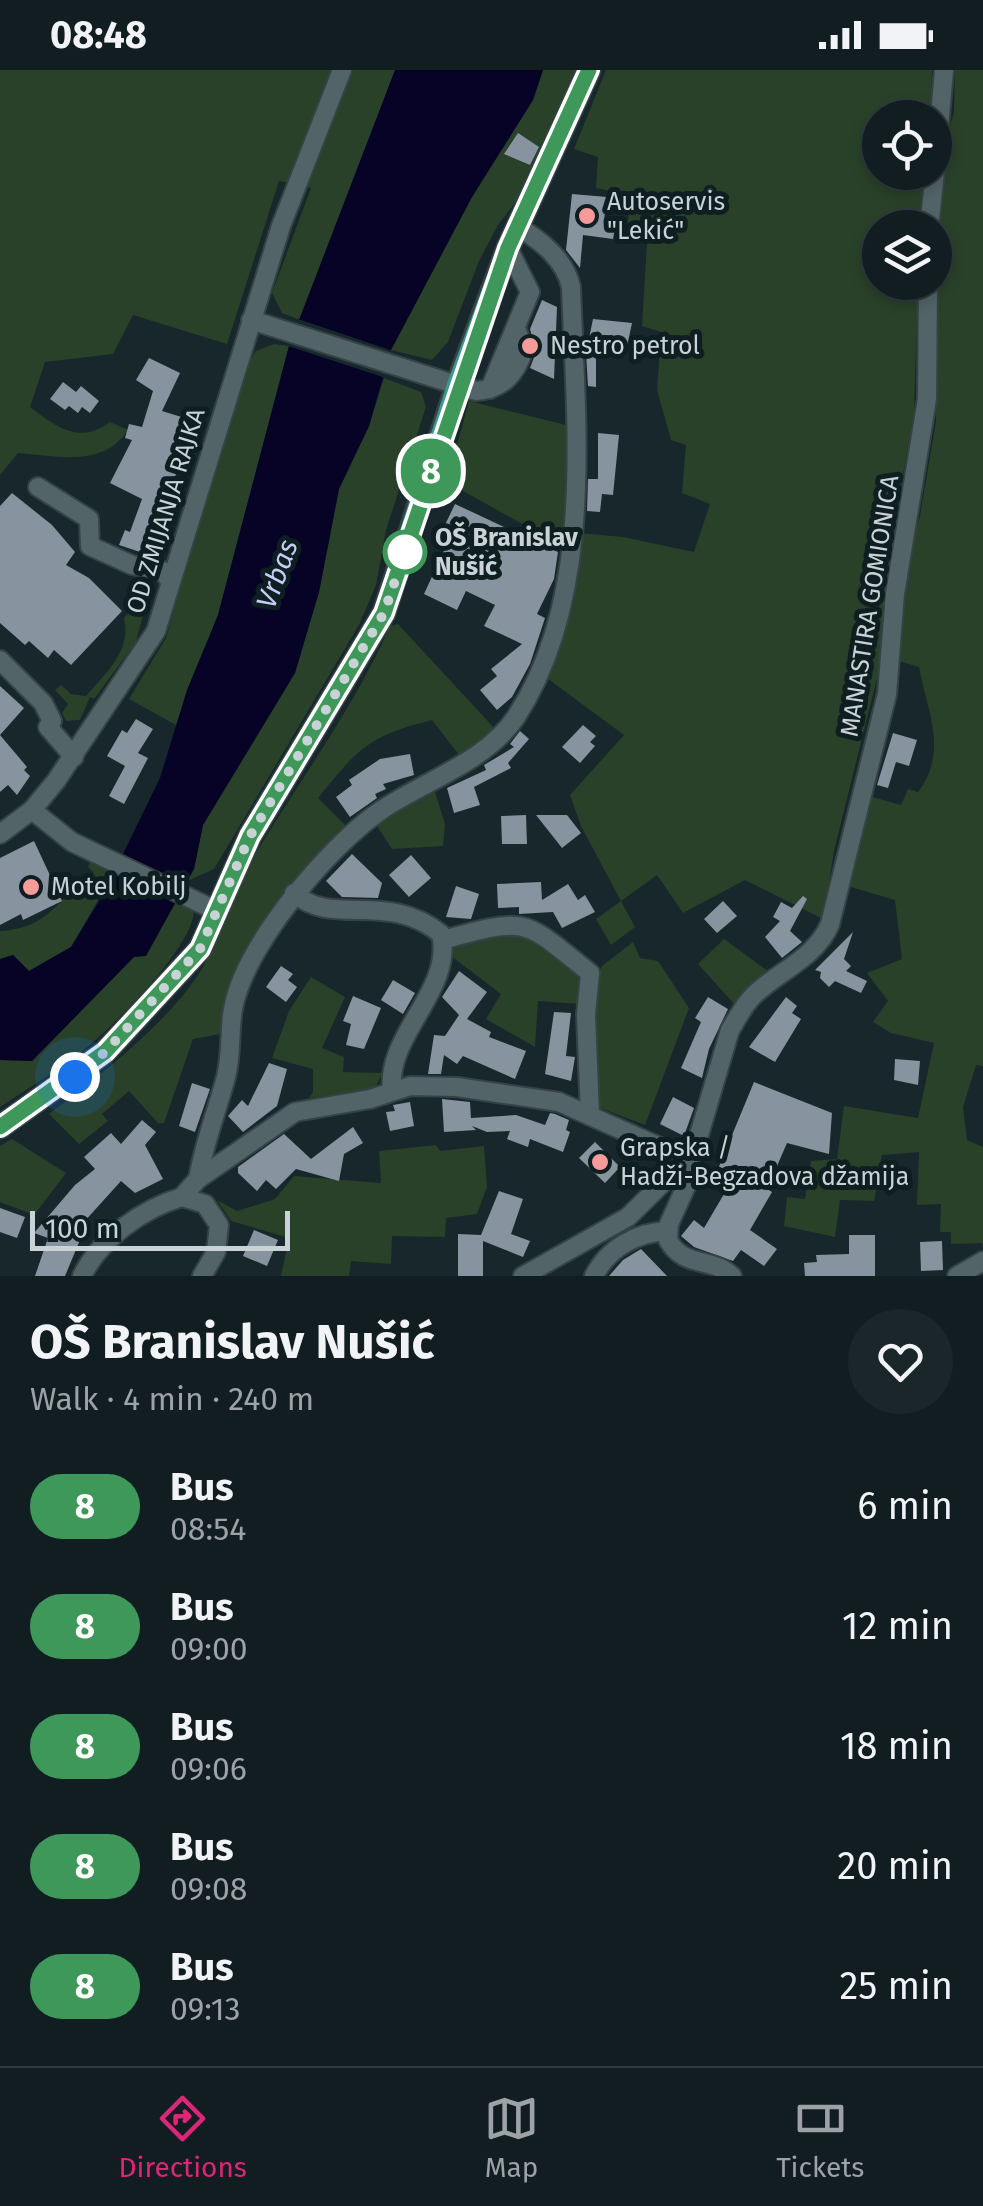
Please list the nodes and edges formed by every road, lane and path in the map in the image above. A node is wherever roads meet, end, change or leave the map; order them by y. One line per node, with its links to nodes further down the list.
1 (342, 70): 8 (street, OD ZMIJANJA RAJKA)
2 (589, 70): 5 (main road)
3 (944, 70): 4 (street)
4 (941, 100)
5 (517, 226): 6 (main road); 16 (street)
6 (508, 248): 9 (main road); 9 (street)
7 (928, 300): 22 (street, MANASTIRA GOMIONICA)
8 (250, 320): 9 (street); 11 (street, OD ZMIJANJA RAJKA)
9 (458, 386): 17 (main road)
10 (38, 487): 11 (street)
11 (170, 580): 13 (street, OD ZMIJANJA RAJKA)
12 (0, 660): 13 (street)
13 (74, 756): 14 (street, OD ZMIJANJA RAJKA)
14 (32, 810): 15 (street, OD ZMIJANJA RAJKA); 17 (street)
15 (0, 834)
16 (294, 892): 18 (street); 23 (street)
17 (217, 911): 21 (main road)
18 (443, 940): 19 (street); 20 (street)
19 (392, 1090): 20 (street); 23 (street)
20 (590, 1115): 22 (street)
21 (0, 1127)
22 (687, 1159): 25 (street); 29 (street, MANASTIRA GOMIONICA)
23 (198, 1179): 24 (street)
24 (182, 1197): 27 (street); 28 (street)
25 (668, 1232): 30 (street); 31 (street)
26 (983, 1261): 32 (street)
27 (82, 1276)
28 (202, 1276)
29 (523, 1276)
30 (594, 1276)
31 (732, 1276)
32 (957, 1276)

